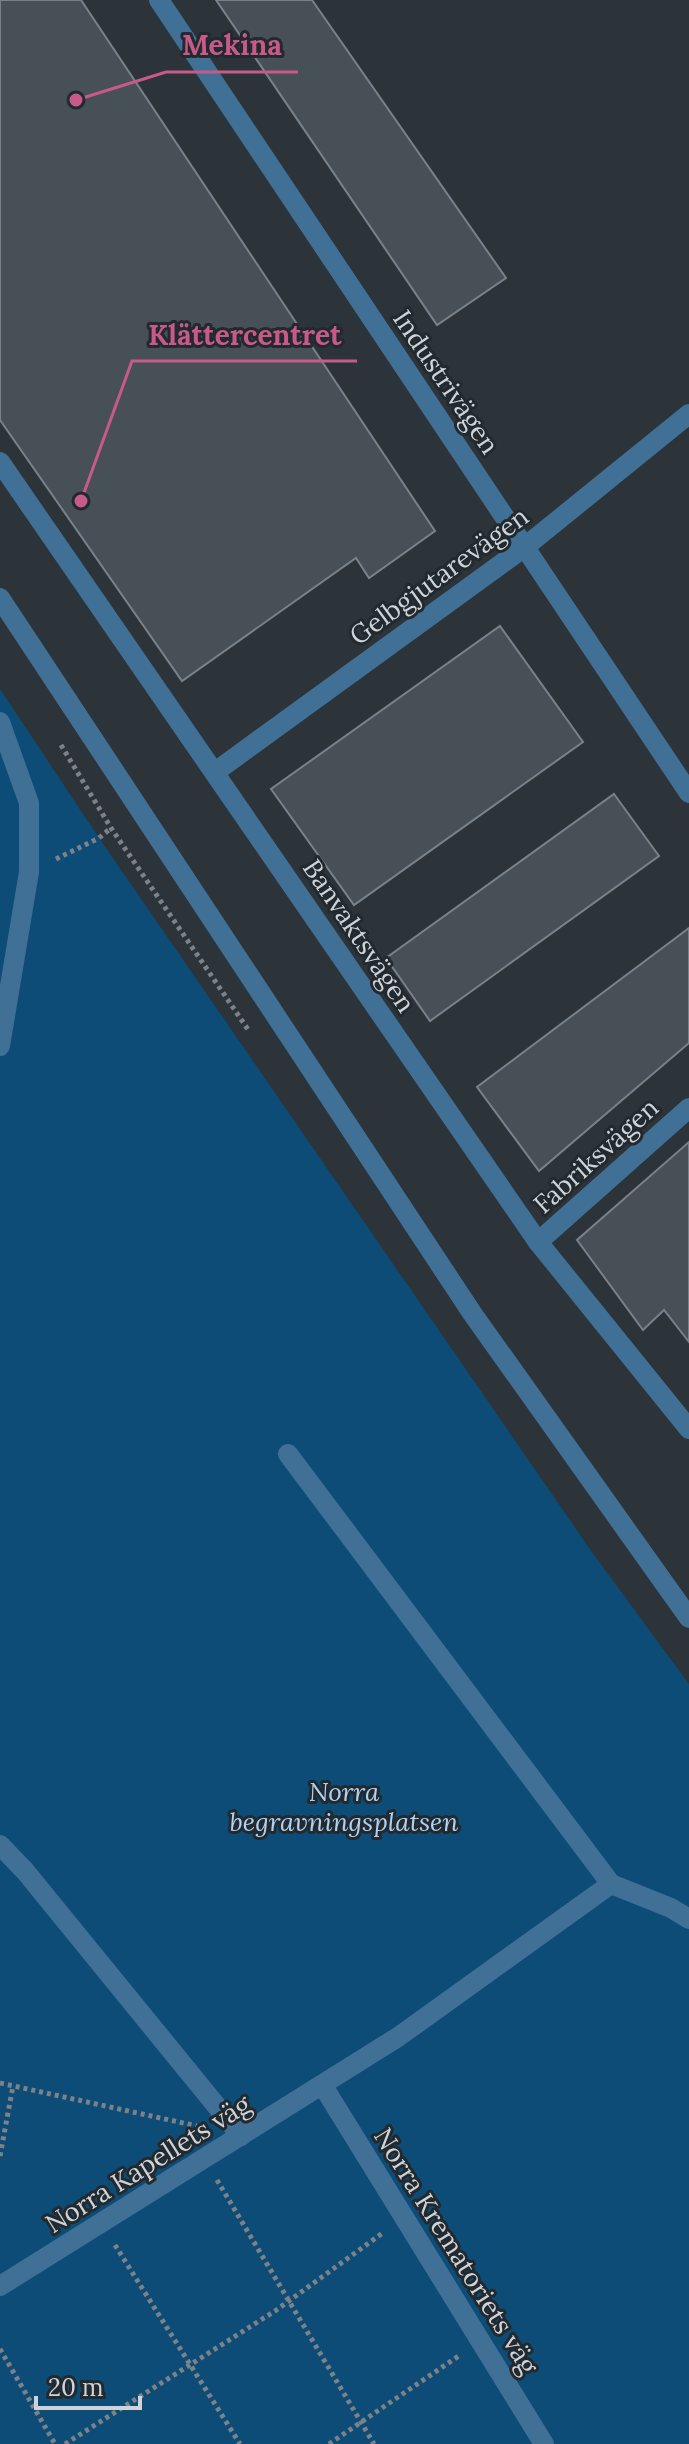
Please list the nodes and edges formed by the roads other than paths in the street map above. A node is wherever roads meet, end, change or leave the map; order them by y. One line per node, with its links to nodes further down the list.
1 (159, 0): 4 (street, Industrivägen)
2 (689, 414): 4 (street, Gelbgjutarevägen)
3 (0, 462): 7 (street, Banvaktsvägen)
4 (526, 546): 7 (street, Gelbgjutarevägen); 8 (street, Industrivägen)
5 (0, 598): 14 (street)
6 (0, 722): 9 (street)
7 (215, 772): 11 (street, Banvaktsvägen)
8 (689, 793)
9 (0, 1046)
10 (689, 1108): 11 (street, Fabriksvägen)
11 (538, 1242): 12 (street, Banvaktsvägen)
12 (689, 1429)
13 (288, 1454): 16 (street)
14 (689, 1618)
15 (0, 1845): 19 (street)
16 (611, 1884): 17 (street); 18 (street, Norra Kapellets väg)
17 (689, 1919)
18 (323, 2086): 19 (street, Norra Kapellets väg); 21 (street, Norra Krematoriets väg)
19 (241, 2136): 20 (street, Norra Kapellets väg)
20 (0, 2286)
21 (544, 2444)

